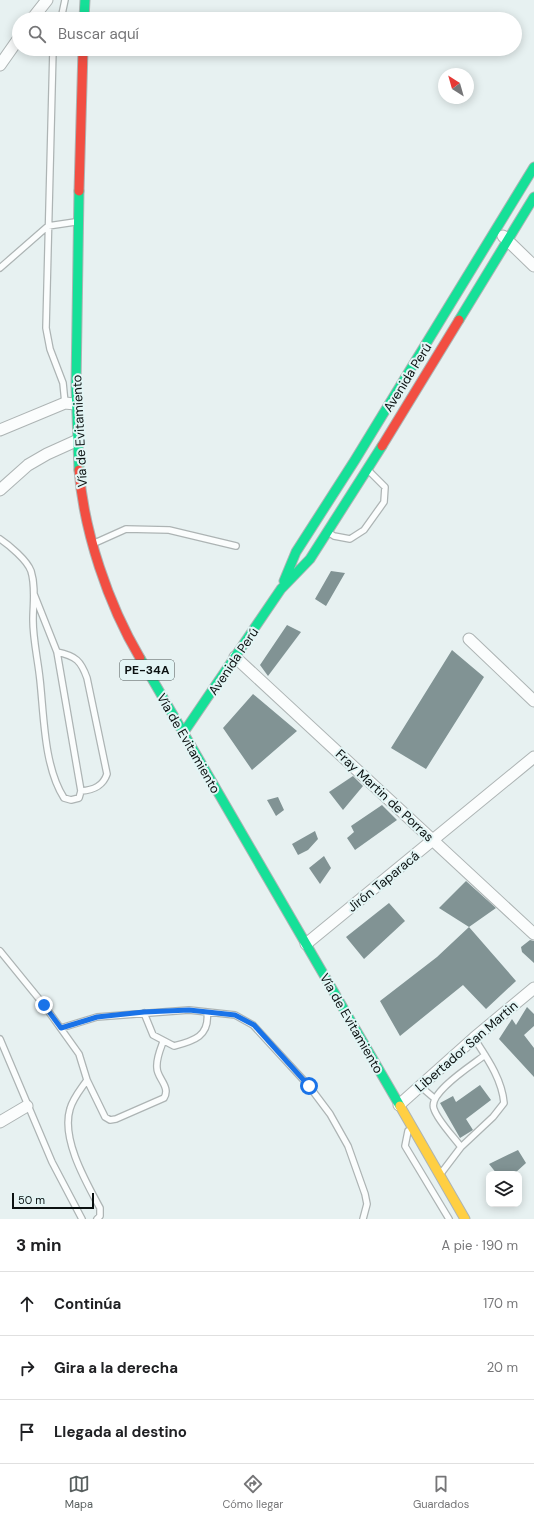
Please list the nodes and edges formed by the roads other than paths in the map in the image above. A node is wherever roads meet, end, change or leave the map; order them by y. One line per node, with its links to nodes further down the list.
1 (47, 0): 4 (street)
2 (65, 0): 5 (lane)
3 (85, 0): 6 (main road)
4 (38, 12)
5 (62, 12)
6 (84, 12)
7 (12, 48): 10 (street)
8 (54, 56): 14 (lane)
9 (83, 56): 13 (main road, Vía de Evitamiento / PE-34A)
10 (0, 66)
11 (534, 167): 15 (main road, Avenida Perú)
12 (534, 197): 16 (main road, Avenida Perú)
13 (78, 222): 14 (lane); 19 (main road, Vía de Evitamiento / PE-34A)
14 (48, 226): 18 (lane); 19 (lane)
15 (497, 230): 16 (street); 22 (main road, Avenida Perú)
16 (509, 241): 17 (street); 23 (main road, Avenida Perú)
17 (534, 266)
18 (0, 268)
19 (70, 403): 20 (street); 21 (main road, Vía de Evitamiento / PE-34A)
20 (0, 430)
21 (78, 440): 24 (street); 28 (main road, Vía de Evitamiento / PE-34A)
22 (355, 460): 23 (lane); 25 (main road, Avenida Perú)
23 (368, 470): 26 (main road, Avenida Perú); 26 (lane)
24 (0, 490)
25 (316, 521): 26 (lane); 30 (main road, Avenida Perú)
26 (327, 531): 30 (main road, Avenida Perú)
27 (0, 539): 31 (lane)
28 (94, 544): 29 (lane); 36 (main road, Vía de Evitamiento / PE-34A)
29 (236, 546)
30 (281, 588): 34 (main road, Avenida Perú)
31 (34, 594): 33 (lane); 38 (lane)
32 (469, 639): 35 (street)
33 (57, 652): 38 (lane); 38 (lane)
34 (236, 657): 36 (main road, Avenida Perú); 39 (street, Fray Martin de Porras)
35 (534, 701)
36 (184, 732): 41 (main road, Vía de Evitamiento / PE-34A)
37 (534, 757): 39 (street, Jirón Taparacá)
38 (81, 791)
39 (433, 840): 40 (street, Fray Martin de Porras); 41 (street, Jirón Taparacá)
40 (534, 934)
41 (306, 944): 54 (main road, Vía de Evitamiento / PE-34A)
42 (0, 951): 46 (lane)
43 (534, 988): 47 (street, Libertador San Martin)
44 (144, 1012): 45 (lane); 46 (lane); 49 (lane)
45 (207, 1012): 49 (lane); 62 (lane)
46 (61, 1028): 51 (lane)
47 (474, 1038): 50 (lane); 52 (street, Libertador San Martin)
48 (0, 1039): 55 (lane)
49 (163, 1042): 51 (lane)
50 (485, 1055): 53 (lane); 58 (lane)
51 (87, 1080): 61 (lane)
52 (420, 1086): 53 (lane); 54 (street, Libertador San Martin)
53 (434, 1098): 58 (lane)
54 (399, 1105): 57 (main road, Vía de Evitamiento / PE-34A)
55 (27, 1106): 56 (street); 60 (lane)
56 (0, 1122)
57 (410, 1123): 59 (main road, Vía de Evitamiento / PE-34A); 63 (lane)
58 (461, 1147): 59 (lane)
59 (440, 1175): 64 (main road, Vía de Evitamiento / PE-34A)
60 (82, 1219)
61 (97, 1219)
62 (363, 1219)
63 (449, 1219)
64 (465, 1219)

